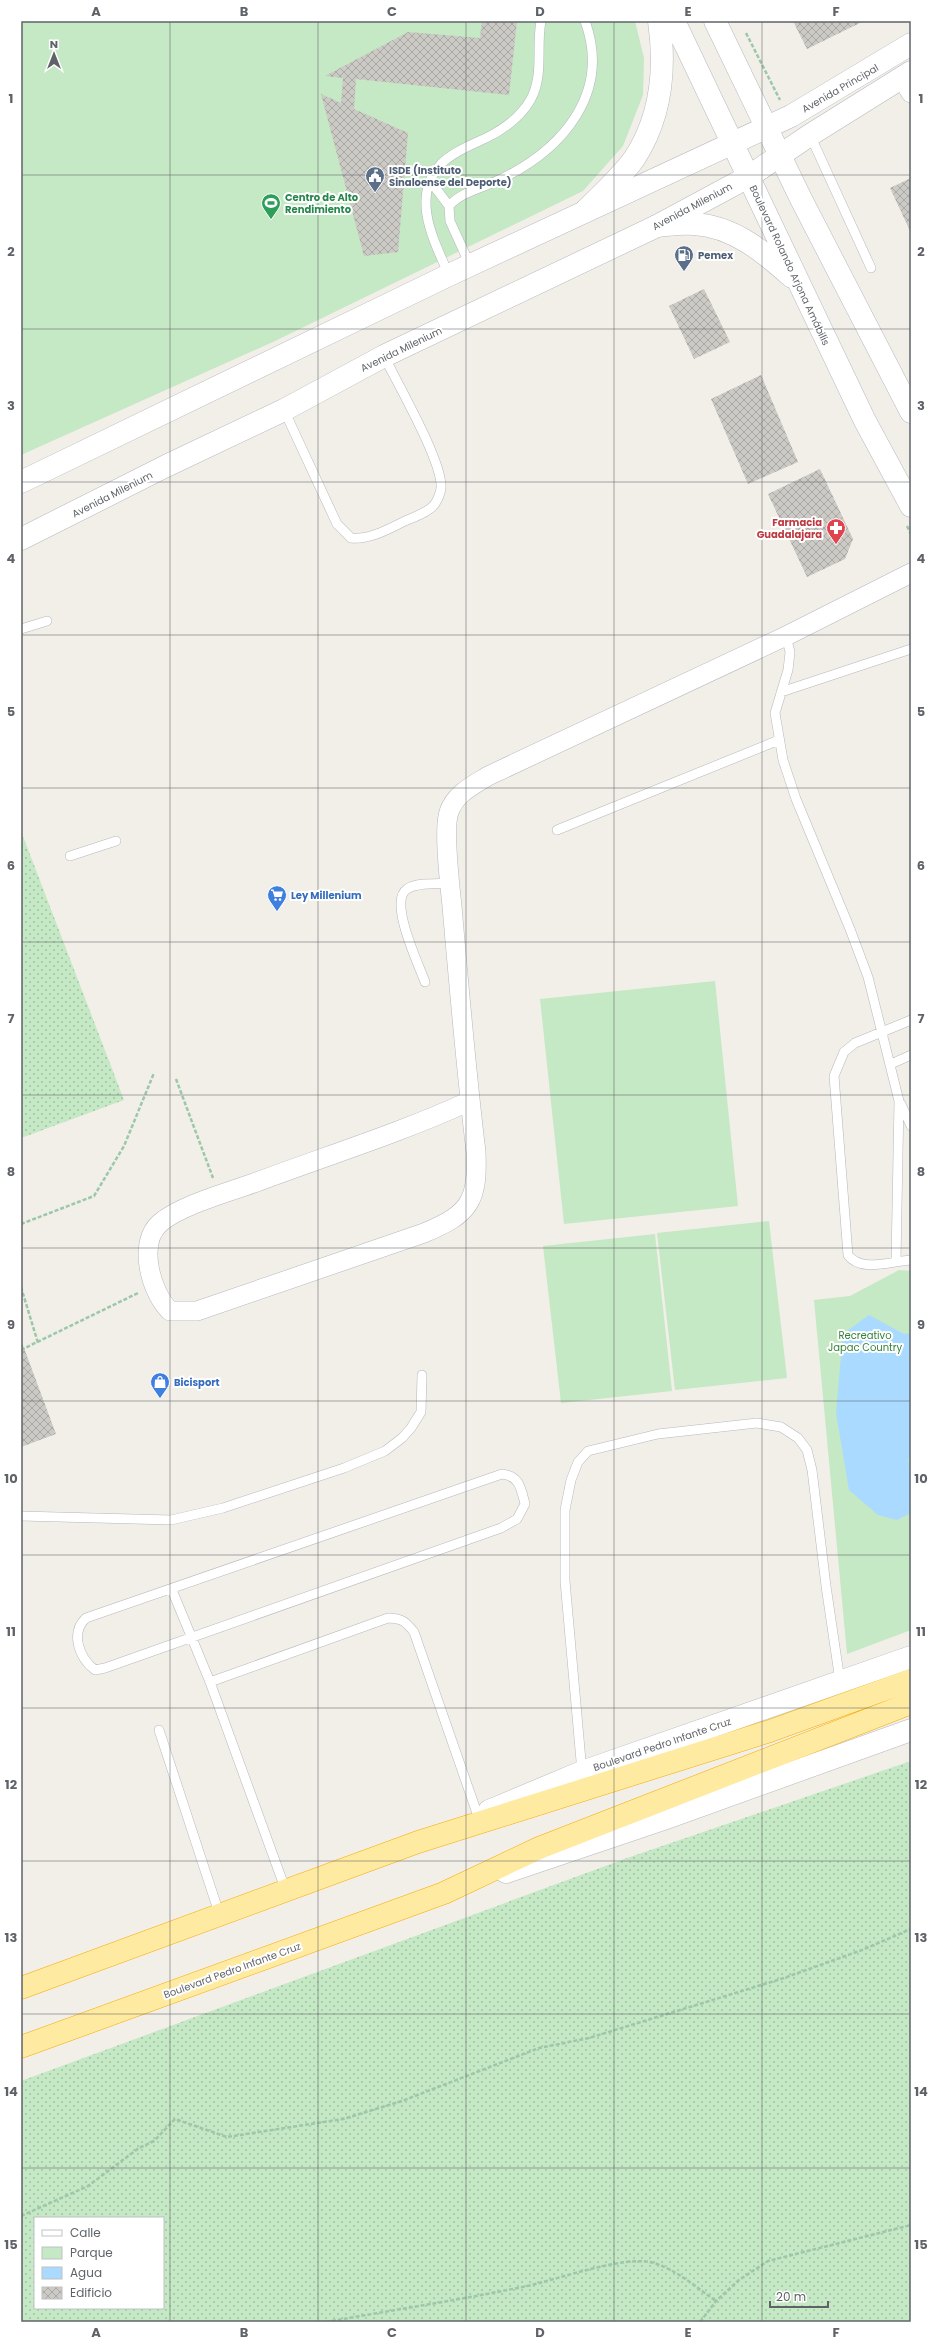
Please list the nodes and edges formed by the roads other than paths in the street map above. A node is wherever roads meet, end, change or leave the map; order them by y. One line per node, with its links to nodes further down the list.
1 (541, 21): 13 (lane)
2 (585, 21): 14 (lane)
3 (659, 21): 15 (street)
4 (674, 21): 10 (street, Boulevard Rolando Arjona Amábilis)
5 (715, 21): 8 (street)
6 (911, 44): 8 (street, Avenida Principal)
7 (908, 81): 9 (street)
8 (767, 128): 10 (street); 11 (street)
9 (810, 135): 11 (street); 18 (lane)
10 (733, 142): 12 (street, Boulevard Rolando Arjona Amábilis); 15 (street)
11 (779, 155): 12 (street, Avenida Milenium); 23 (street)
12 (748, 177): 16 (street, Avenida Milenium); 20 (street, Boulevard Rolando Arjona Amábilis)
13 (431, 182): 14 (lane); 19 (lane)
14 (449, 206): 17 (lane)
15 (586, 210): 17 (street)
16 (657, 226): 20 (street); 21 (street, Avenida Milenium)
17 (470, 265): 19 (street)
18 (872, 268)
19 (449, 275): 24 (street)
20 (798, 283): 25 (street, Boulevard Rolando Arjona Amábilis)
21 (384, 356): 22 (street, Avenida Milenium); 22 (lane)
22 (284, 410): 26 (street, Avenida Milenium)
23 (911, 411)
24 (21, 482)
25 (911, 506)
26 (21, 539)
27 (911, 573): 30 (street)
28 (47, 621): 29 (lane)
29 (21, 629)
30 (786, 636): 32 (lane); 37 (street)
31 (911, 649): 32 (lane)
32 (781, 692): 33 (lane)
33 (779, 740): 34 (lane); 40 (lane)
34 (557, 830)
35 (116, 841): 36 (lane)
36 (70, 856)
37 (450, 883): 38 (lane); 43 (street)
38 (425, 982)
39 (911, 1020): 40 (lane)
40 (883, 1031): 42 (lane); 47 (lane)
41 (911, 1055): 42 (lane)
42 (891, 1064): 44 (lane)
43 (470, 1101): 43 (street)
44 (899, 1101): 45 (lane); 47 (lane)
45 (911, 1126)
46 (911, 1260): 47 (lane)
47 (896, 1261)
48 (422, 1375): 49 (lane)
49 (21, 1516)
50 (172, 1590): 51 (lane); 51 (lane); 51 (lane)
51 (191, 1638): 54 (lane)
52 (911, 1658): 55 (street, Boulevard Pedro Infante Cruz)
53 (911, 1680): 61 (highway, Boulevard Pedro Infante Cruz)
54 (210, 1682): 60 (lane); 62 (lane)
55 (840, 1682): 59 (street, Boulevard Pedro Infante Cruz); 59 (lane)
56 (911, 1703): 63 (highway, Boulevard Pedro Infante Cruz)
57 (159, 1730): 64 (lane)
58 (911, 1730): 63 (street, Boulevard Pedro Infante Cruz)
59 (582, 1772): 60 (street, Boulevard Pedro Infante Cruz)
60 (478, 1816): 61 (street, Boulevard Pedro Infante Cruz)
61 (418, 1842): 62 (highway, Boulevard Pedro Infante Cruz)
62 (286, 1892): 64 (highway, Boulevard Pedro Infante Cruz)
63 (444, 1893): 66 (highway, Boulevard Pedro Infante Cruz)
64 (220, 1916): 65 (highway, Boulevard Pedro Infante Cruz)
65 (21, 1988)
66 (21, 2047)

